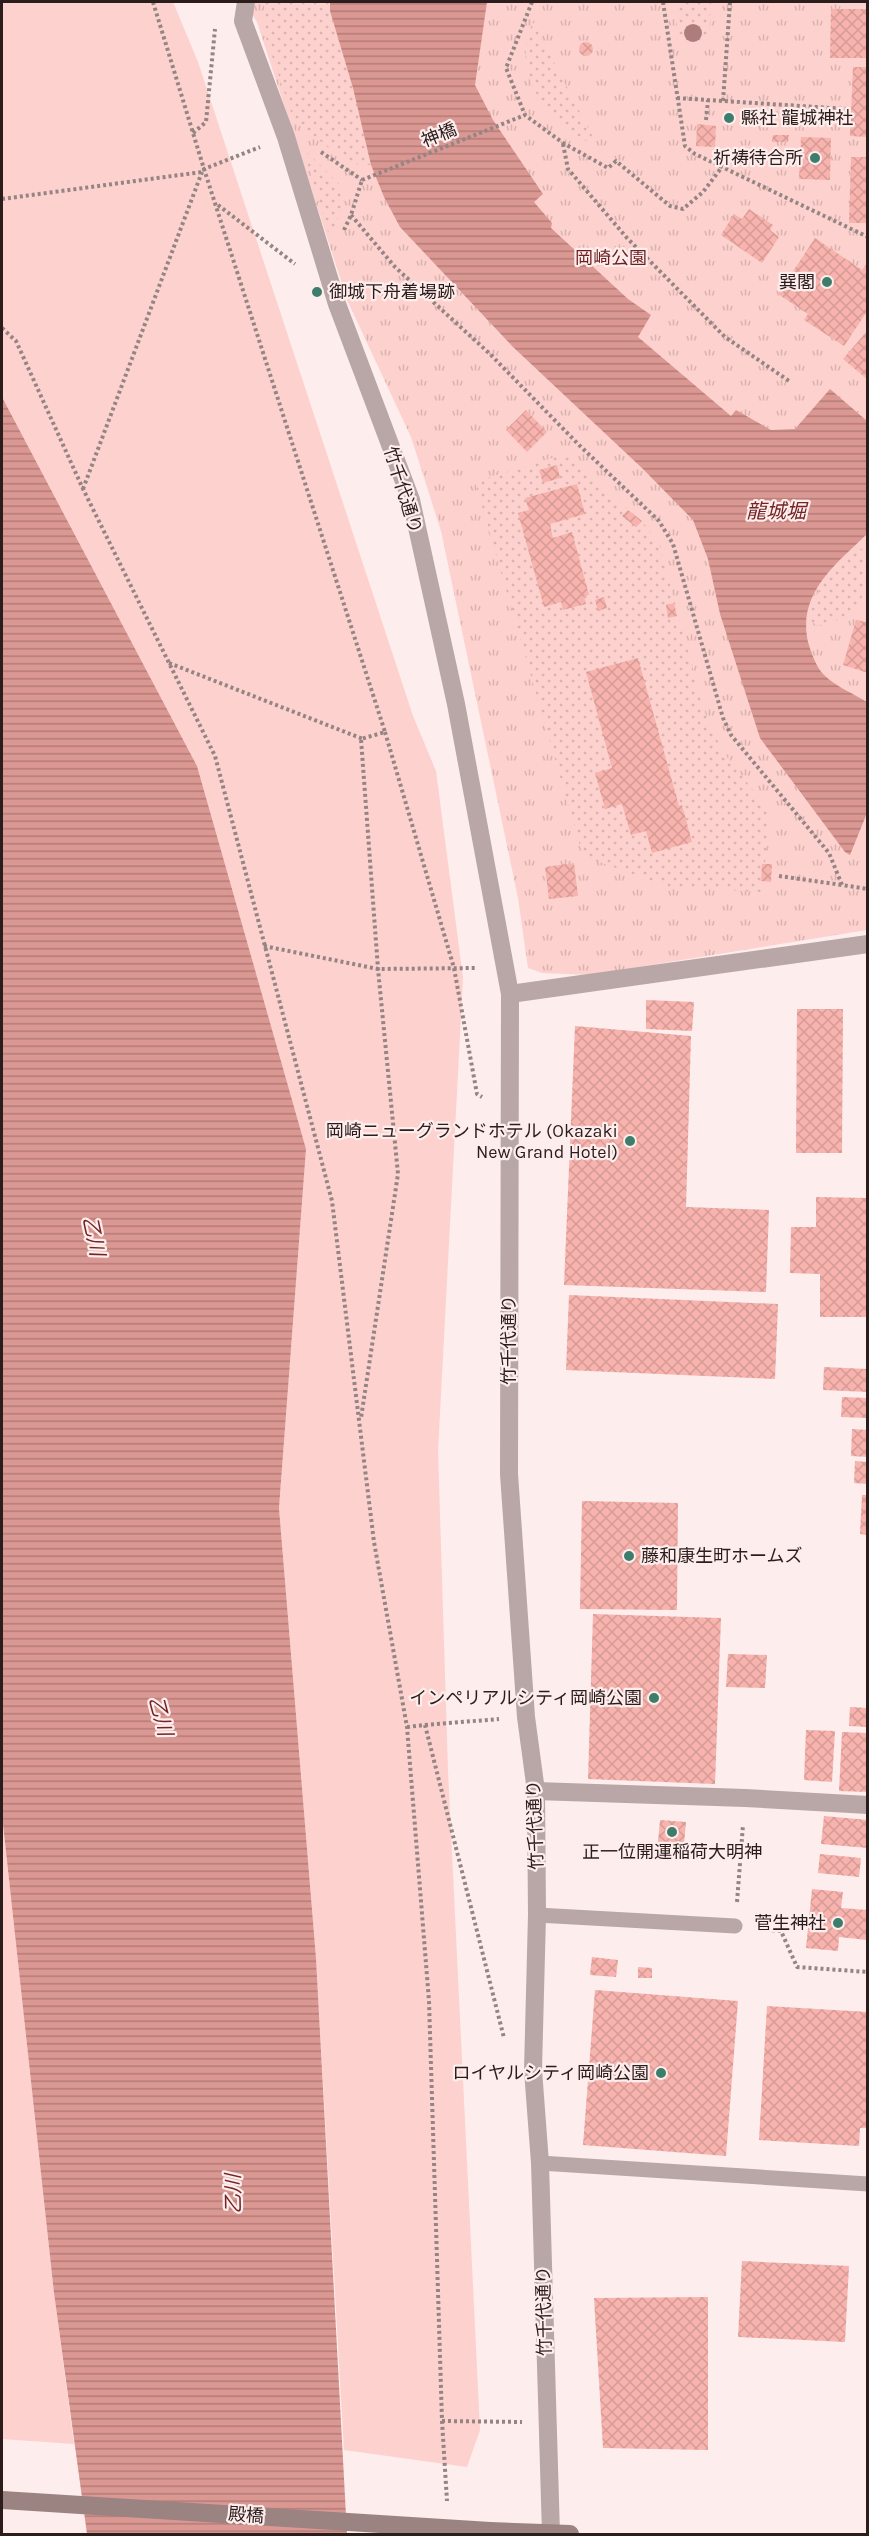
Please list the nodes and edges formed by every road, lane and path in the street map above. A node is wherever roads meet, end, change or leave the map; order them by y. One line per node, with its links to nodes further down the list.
1 (153, 2): 13 (path)
2 (246, 2): 14 (street, 竹千代通り)
3 (531, 2): 11 (path)
4 (663, 2): 7 (path)
5 (730, 2): 9 (path)
6 (216, 23): 13 (path)
7 (677, 98): 8 (path); 16 (path)
8 (708, 100): 9 (path); 12 (path)
9 (723, 101): 10 (path)
10 (847, 109)
11 (525, 115): 15 (path); 18 (path, 神橋)
12 (706, 120)
13 (193, 133): 17 (path)
14 (286, 137): 17 (path); 18 (path); 23 (street, 竹千代通り)
15 (563, 143): 16 (path); 26 (path)
16 (722, 167): 22 (path)
17 (203, 171): 19 (path); 20 (path); 27 (path)
18 (362, 180): 21 (path)
19 (2, 199)
20 (217, 204): 24 (path); 29 (path)
21 (351, 215): 23 (path); 32 (path)
22 (867, 237)
23 (326, 262): 38 (street, 竹千代通り)
24 (298, 267)
25 (2, 328): 27 (path)
26 (789, 381)
27 (83, 489): 28 (path)
28 (168, 662): 30 (path); 35 (path)
29 (385, 732): 30 (path); 36 (path)
30 (361, 740): 37 (path)
31 (778, 876): 32 (path)
32 (842, 885): 33 (path)
33 (867, 889)
34 (867, 944): 38 (street)
35 (264, 946): 37 (path); 40 (path)
36 (454, 968): 37 (path); 39 (path)
37 (378, 969): 40 (path)
38 (510, 994): 39 (street, 竹千代通り)
39 (509, 1116): 41 (street, 竹千代通り)
40 (360, 1425): 43 (path)
41 (526, 1717): 42 (path); 44 (street, 竹千代通り)
42 (425, 1725): 43 (path); 50 (path)
43 (407, 1727): 53 (path)
44 (536, 1791): 45 (street); 47 (street, 竹千代通り)
45 (745, 1798): 46 (street); 48 (path)
46 (867, 1805)
47 (537, 1915): 48 (lane); 50 (street, 竹千代通り)
48 (735, 1926): 49 (path)
49 (867, 1972)
50 (533, 2070): 51 (street, 竹千代通り)
51 (540, 2163): 52 (lane); 54 (street, 竹千代通り)
52 (867, 2184)
53 (442, 2421): 54 (path); 56 (path)
54 (546, 2422): 57 (street, 竹千代通り)
55 (2, 2500): 57 (main road, 殿橋, bridge)
56 (448, 2512)
57 (551, 2534): 58 (main road, 殿橋)
58 (570, 2535)

